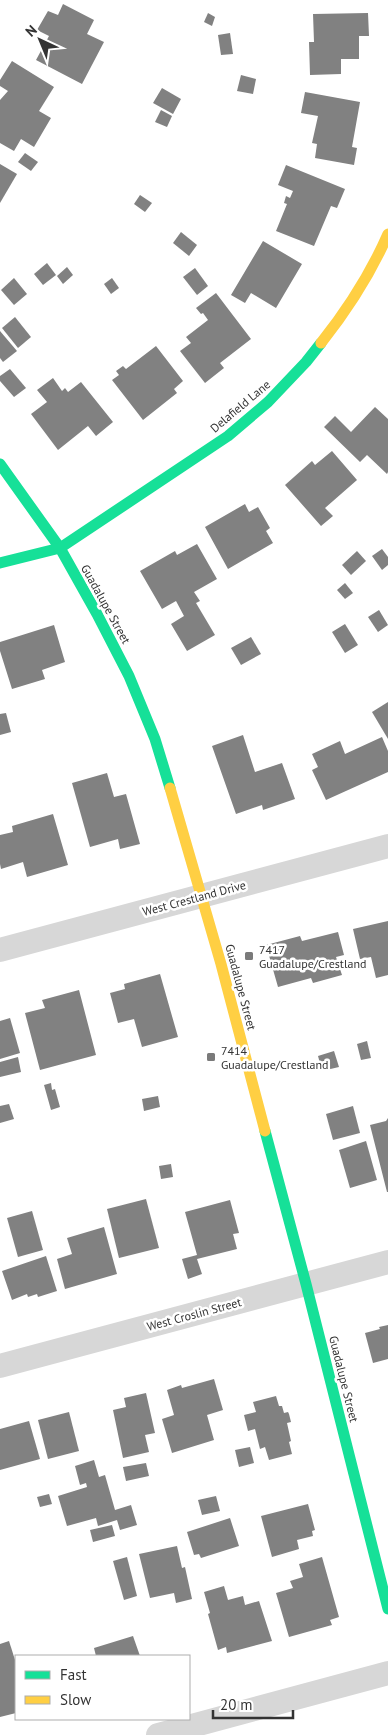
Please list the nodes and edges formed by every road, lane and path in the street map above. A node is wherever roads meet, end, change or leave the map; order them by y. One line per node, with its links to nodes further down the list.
1 (388, 234): 3 (street, Delafield Lane)
2 (0, 464): 3 (street, Guadalupe Street)
3 (60, 548): 4 (street, Delafield Lane); 6 (street, Guadalupe Street)
4 (0, 563)
5 (388, 846): 6 (street, West Crestland Drive)
6 (202, 896): 7 (street, West Crestland Drive); 9 (street, Guadalupe Street)
7 (0, 950)
8 (388, 1262): 9 (street, West Croslin Street)
9 (306, 1284): 10 (street, West Croslin Street); 11 (street, Guadalupe Street)
10 (0, 1366)
11 (388, 1609)
12 (388, 1672): 13 (street)
13 (158, 1735)

